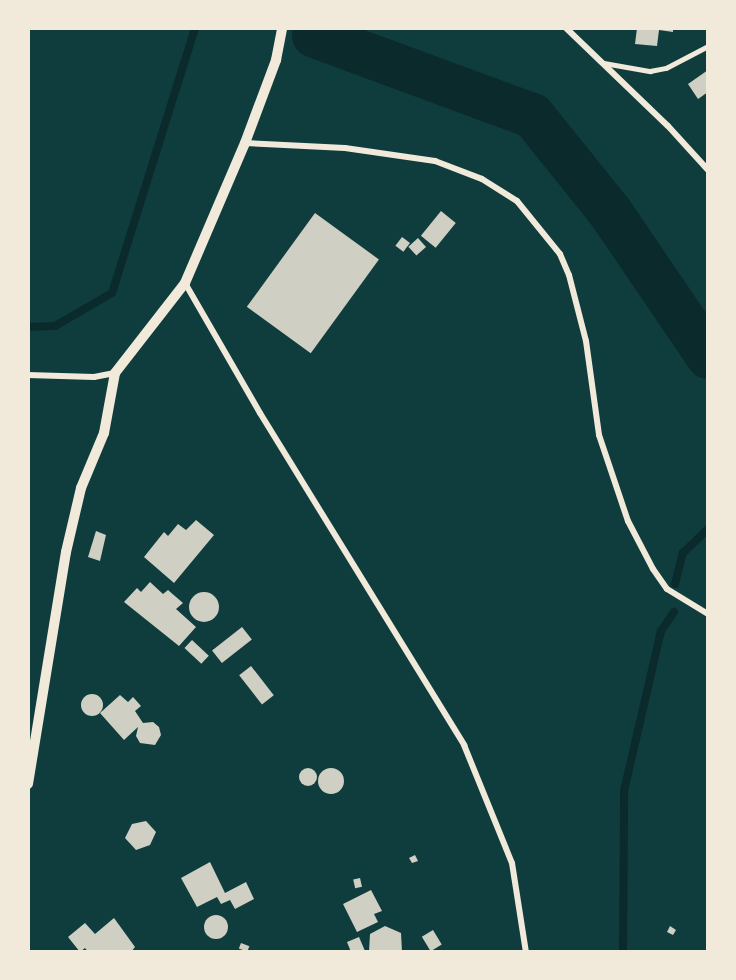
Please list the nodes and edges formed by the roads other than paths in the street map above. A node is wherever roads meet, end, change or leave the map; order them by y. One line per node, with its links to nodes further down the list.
1 (282, 28): 5 (street)
2 (566, 28): 4 (street)
3 (708, 46): 4 (lane)
4 (604, 63): 6 (street)
5 (245, 143): 7 (street); 10 (street)
6 (708, 170)
7 (185, 283): 8 (street); 12 (street)
8 (115, 374): 9 (street); 11 (street)
9 (28, 375)
10 (708, 614)
11 (28, 784)
12 (526, 951)

